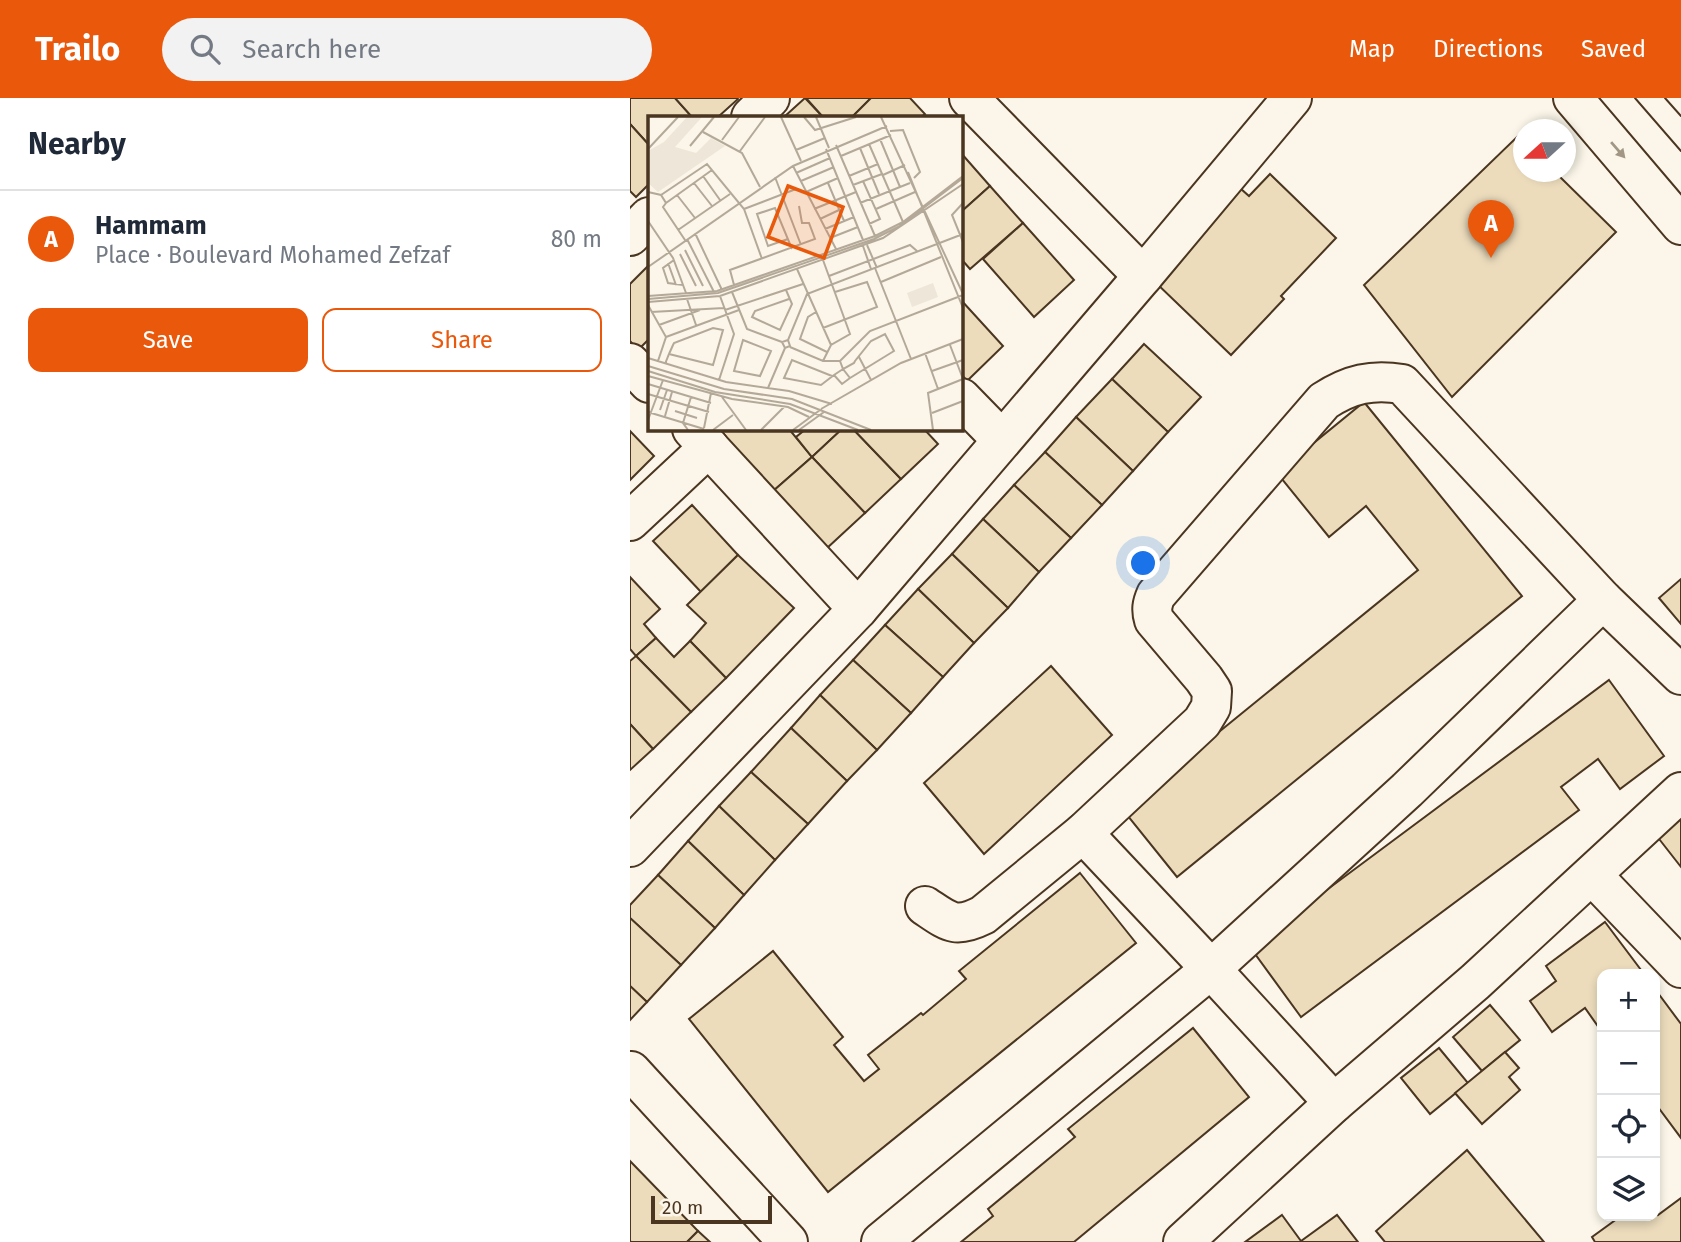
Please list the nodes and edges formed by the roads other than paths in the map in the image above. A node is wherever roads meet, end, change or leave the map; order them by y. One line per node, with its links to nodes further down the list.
1 (770, 98): 5 (street)
2 (969, 98): 9 (street)
3 (1573, 98): 7 (street, one-way to 7)
4 (1275, 104): 9 (street)
5 (752, 116)
6 (648, 218): 8 (street)
7 (1681, 225)
8 (630, 236)
9 (1143, 276): 14 (street)
10 (630, 363): 11 (street)
11 (648, 382)
12 (962, 399): 14 (street)
13 (701, 438): 15 (street); 17 (street)
14 (1002, 440): 17 (street)
15 (630, 521)
16 (1603, 600): 18 (street); 20 (street); 25 (street)
17 (859, 609): 21 (street)
18 (1681, 675)
19 (1681, 792): 22 (street)
20 (1083, 833): 23 (street); 25 (street)
21 (630, 848)
22 (1592, 875): 24 (street); 27 (street)
23 (925, 906)
24 (1681, 968)
25 (1211, 969): 27 (street); 29 (street)
26 (631, 1071): 28 (street)
27 (1334, 1103): 30 (street)
28 (788, 1242)
29 (881, 1242)
30 (1183, 1242)

